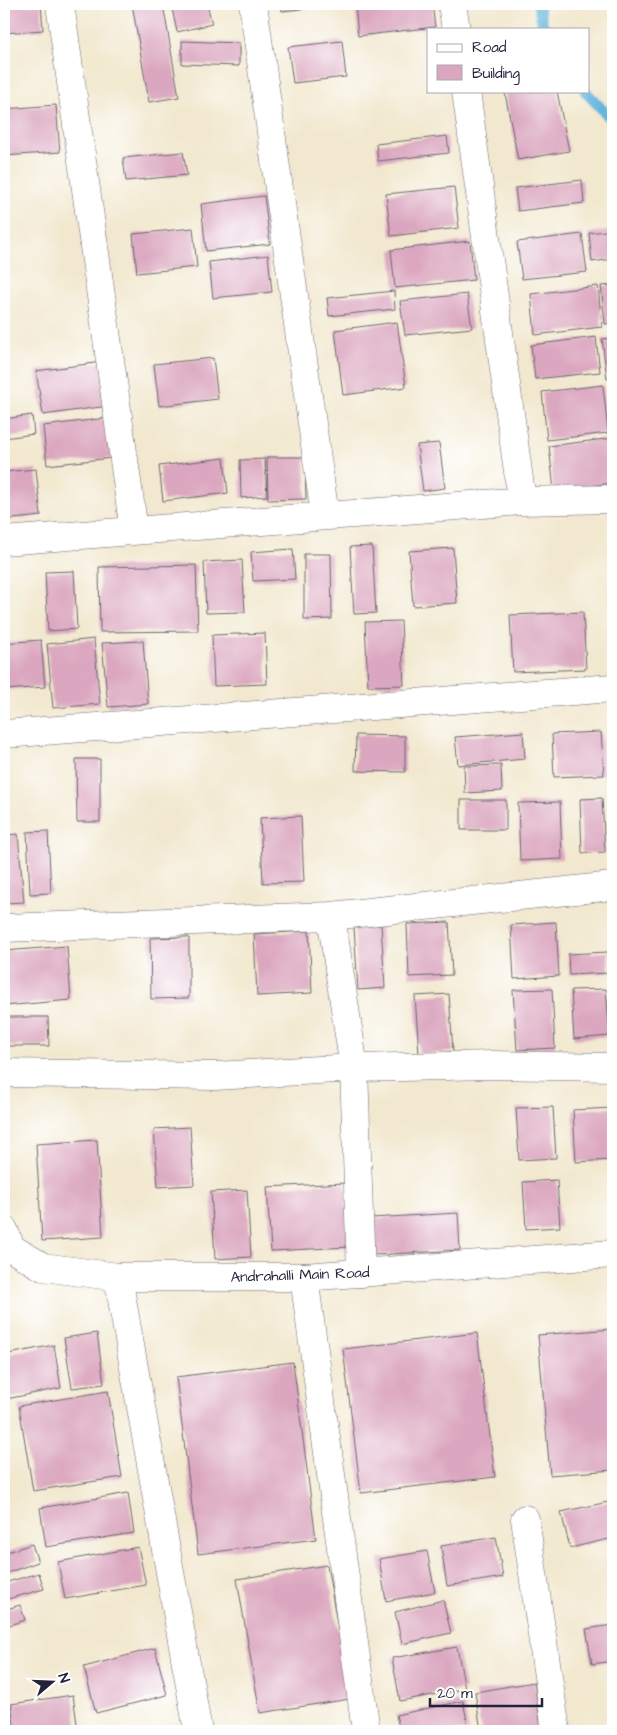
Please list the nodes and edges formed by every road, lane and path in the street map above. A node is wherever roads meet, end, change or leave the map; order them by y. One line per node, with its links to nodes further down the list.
1 (60, 4): 9 (street)
2 (253, 4): 8 (street)
3 (452, 4): 4 (street)
4 (456, 28)
5 (466, 92): 7 (street)
6 (613, 499): 7 (street)
7 (522, 501): 8 (street)
8 (325, 516): 9 (street)
9 (134, 531): 10 (street)
10 (4, 541)
11 (613, 688): 12 (street)
12 (4, 734)
13 (613, 886): 14 (street)
14 (331, 916): 15 (street); 17 (street)
15 (4, 928)
16 (613, 1067): 17 (street)
17 (354, 1068): 18 (street); 21 (street)
18 (4, 1073)
19 (6, 1243): 22 (street, Andrahalli Main Road)
20 (613, 1254): 21 (street, Andrahalli Main Road)
21 (361, 1274): 23 (street, Andrahalli Main Road)
22 (118, 1277): 23 (street, Andrahalli Main Road); 25 (street)
23 (304, 1277): 26 (street)
24 (525, 1519): 27 (street)
25 (198, 1731)
26 (366, 1731)
27 (556, 1731)

